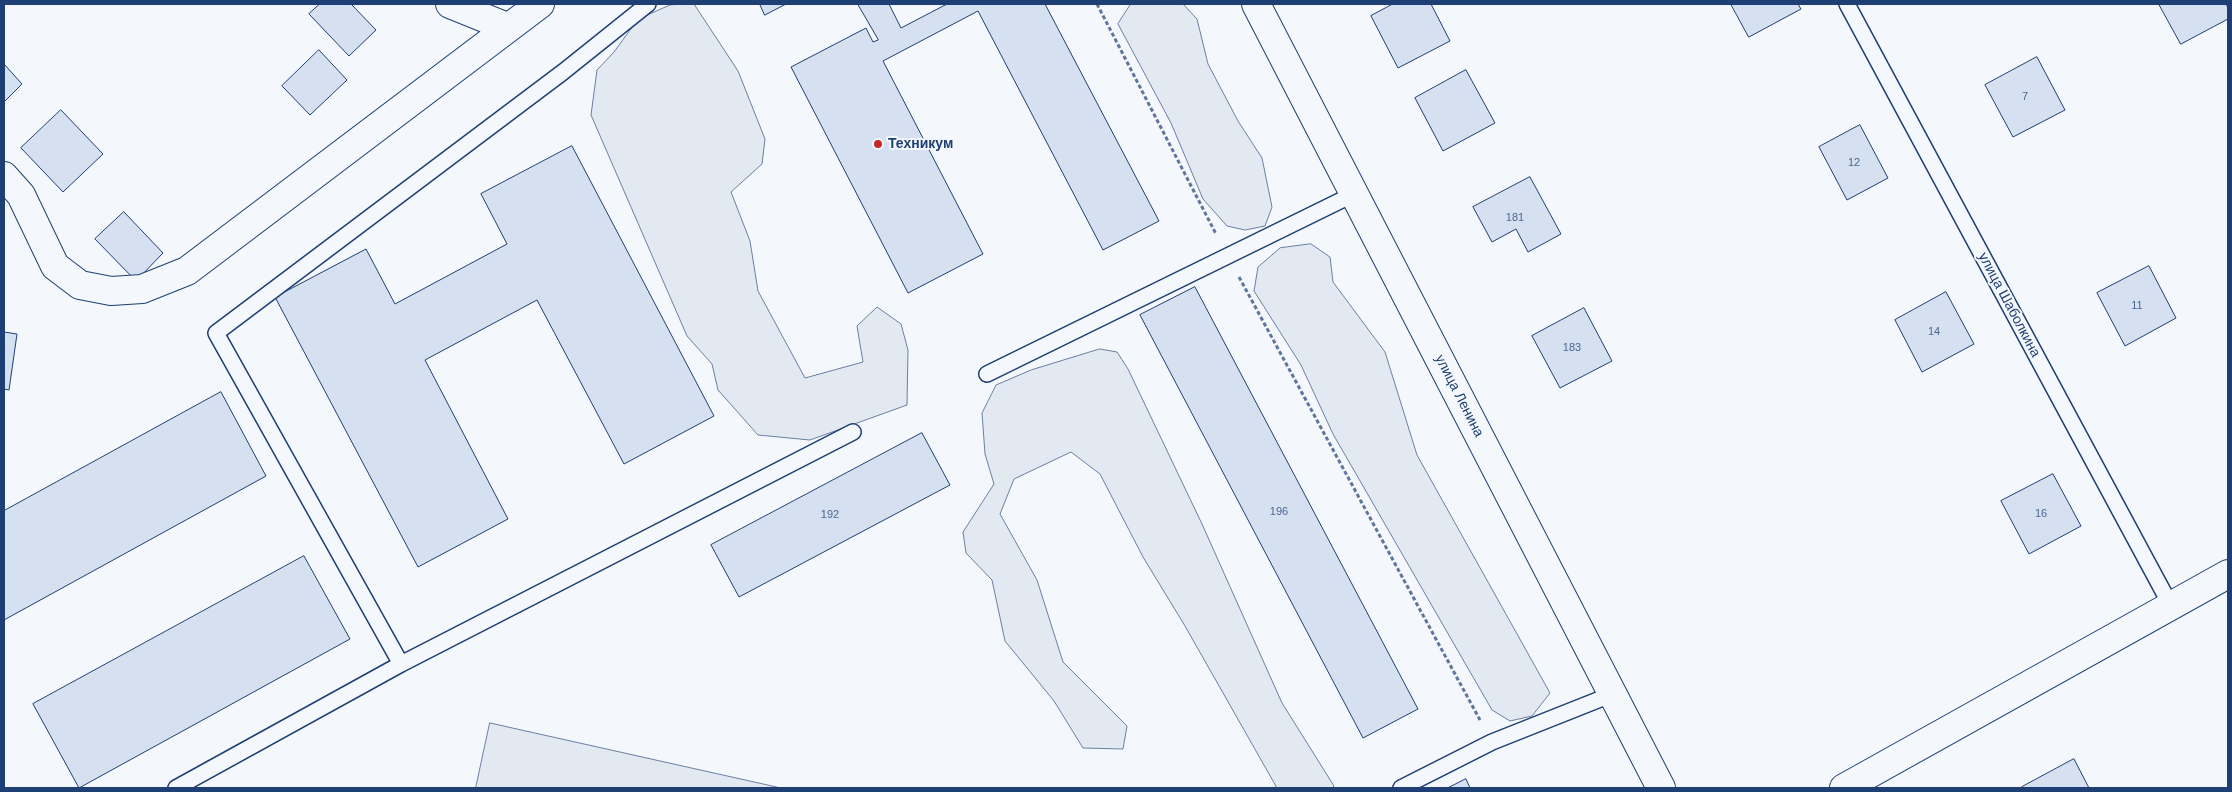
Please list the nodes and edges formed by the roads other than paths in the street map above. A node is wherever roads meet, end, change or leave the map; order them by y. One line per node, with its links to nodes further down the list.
1 (450, 4): 6 (street)
2 (540, 4): 6 (street)
3 (648, 4): 13 (lane)
4 (1256, 4): 8 (street, улица Ленина)
5 (1847, 4): 12 (lane, улица Шаболкина)
6 (507, 27): 7 (street)
7 (12, 186)
8 (1354, 194): 9 (lane); 14 (street, улица Ленина)
9 (987, 374)
10 (852, 432): 13 (lane)
11 (2228, 574): 12 (street)
12 (2171, 606): 18 (street)
13 (401, 664): 15 (lane)
14 (1613, 694): 16 (lane); 17 (street, улица Ленина)
15 (176, 788)
16 (1401, 788)
17 (1661, 788)
18 (1844, 788)

